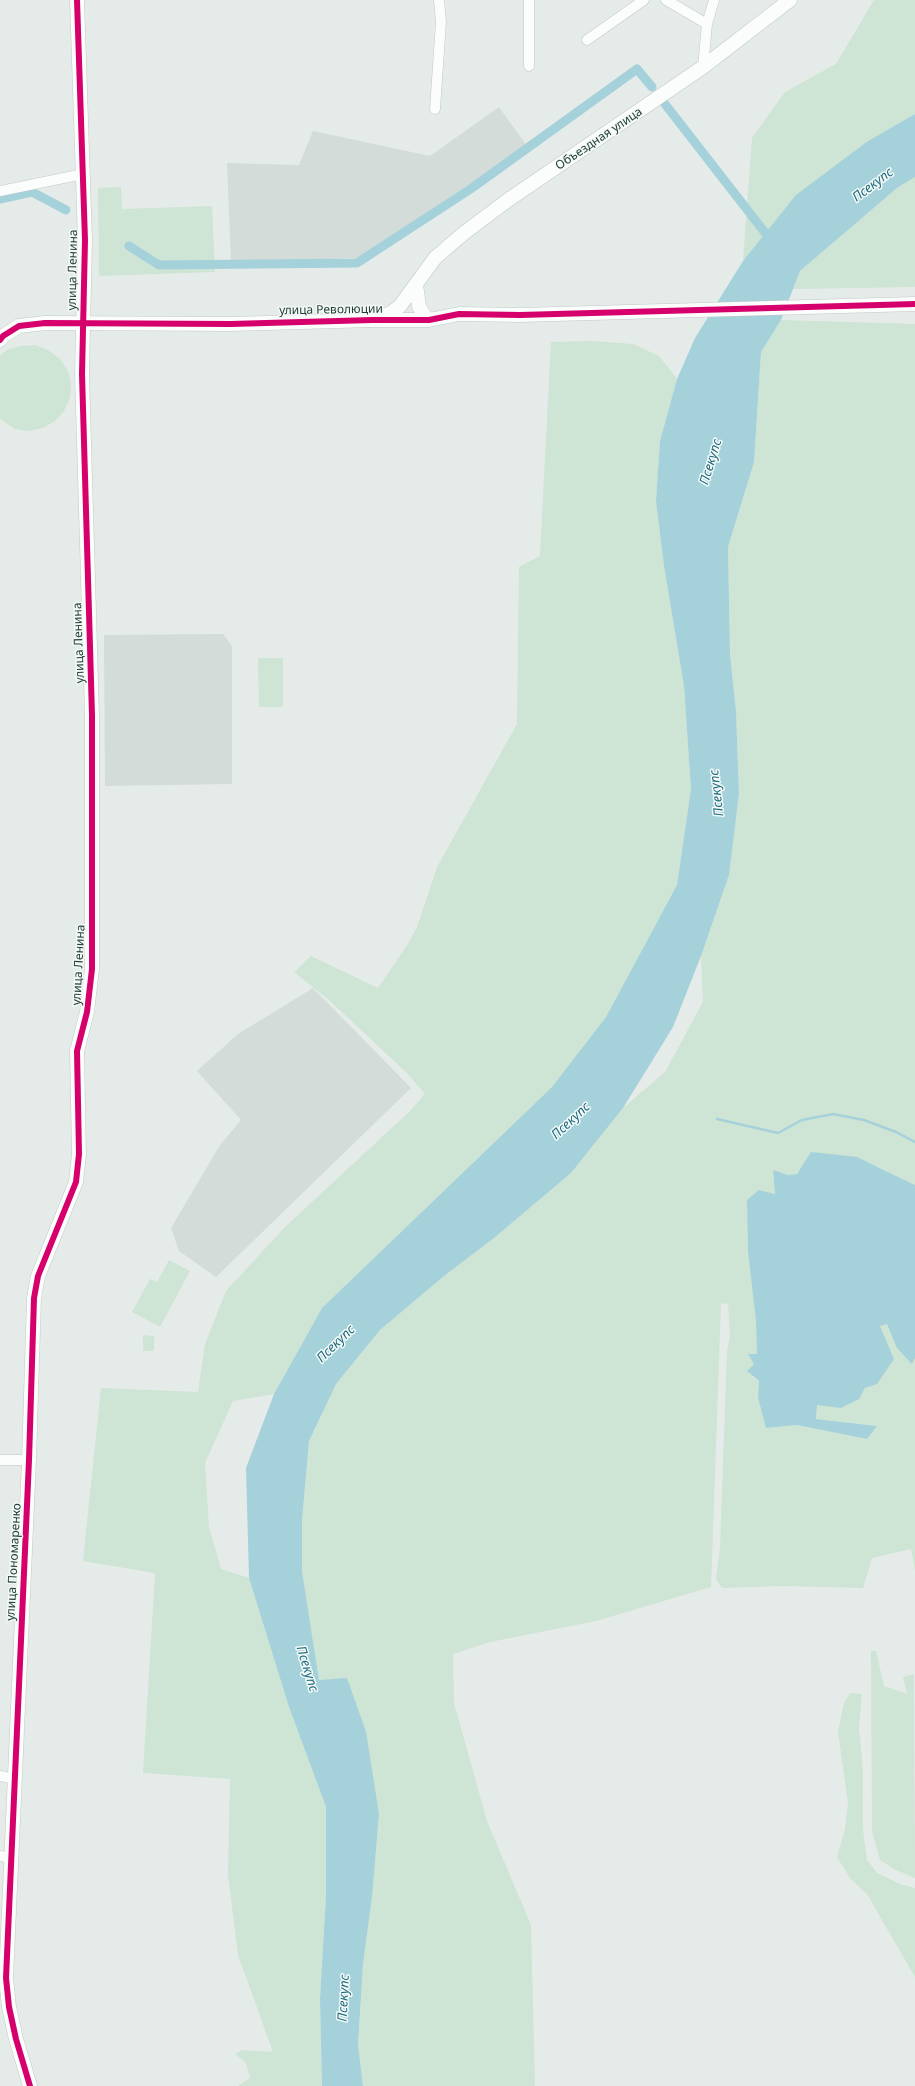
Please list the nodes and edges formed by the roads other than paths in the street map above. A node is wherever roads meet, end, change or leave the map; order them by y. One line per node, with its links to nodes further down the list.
1 (77, 0): 13 (street, улица Ленина)
2 (439, 0): 12 (street)
3 (529, 0): 10 (street)
4 (644, 0): 9 (street)
5 (666, 0): 8 (street)
6 (714, 0): 8 (street)
7 (790, 0): 11 (street, Объездная улица)
8 (707, 24): 11 (street)
9 (587, 40)
10 (529, 66)
11 (703, 67): 15 (street, Объездная улица)
12 (434, 109)
13 (83, 174): 14 (street); 19 (street, улица Ленина)
14 (0, 191)
15 (416, 286): 17 (street, Объездная улица); 18 (street)
16 (915, 304): 18 (street, улица Революции)
17 (372, 320): 18 (street, улица Революции); 19 (street, улица Революции)
18 (429, 320)
19 (82, 323): 20 (street, улица Революции); 21 (street, улица Ленина)
20 (2, 338)
21 (38, 1276): 23 (street, улица Пономаренко)
22 (0, 1460): 23 (street)
23 (29, 1460): 25 (street, улица Пономаренко)
24 (0, 1776): 25 (street)
25 (15, 1779): 26 (street, улица Пономаренко)
26 (6, 1857): 27 (street, улица Пономаренко)
27 (4, 1930): 28 (street, улица Пономаренко)
28 (30, 2086)

